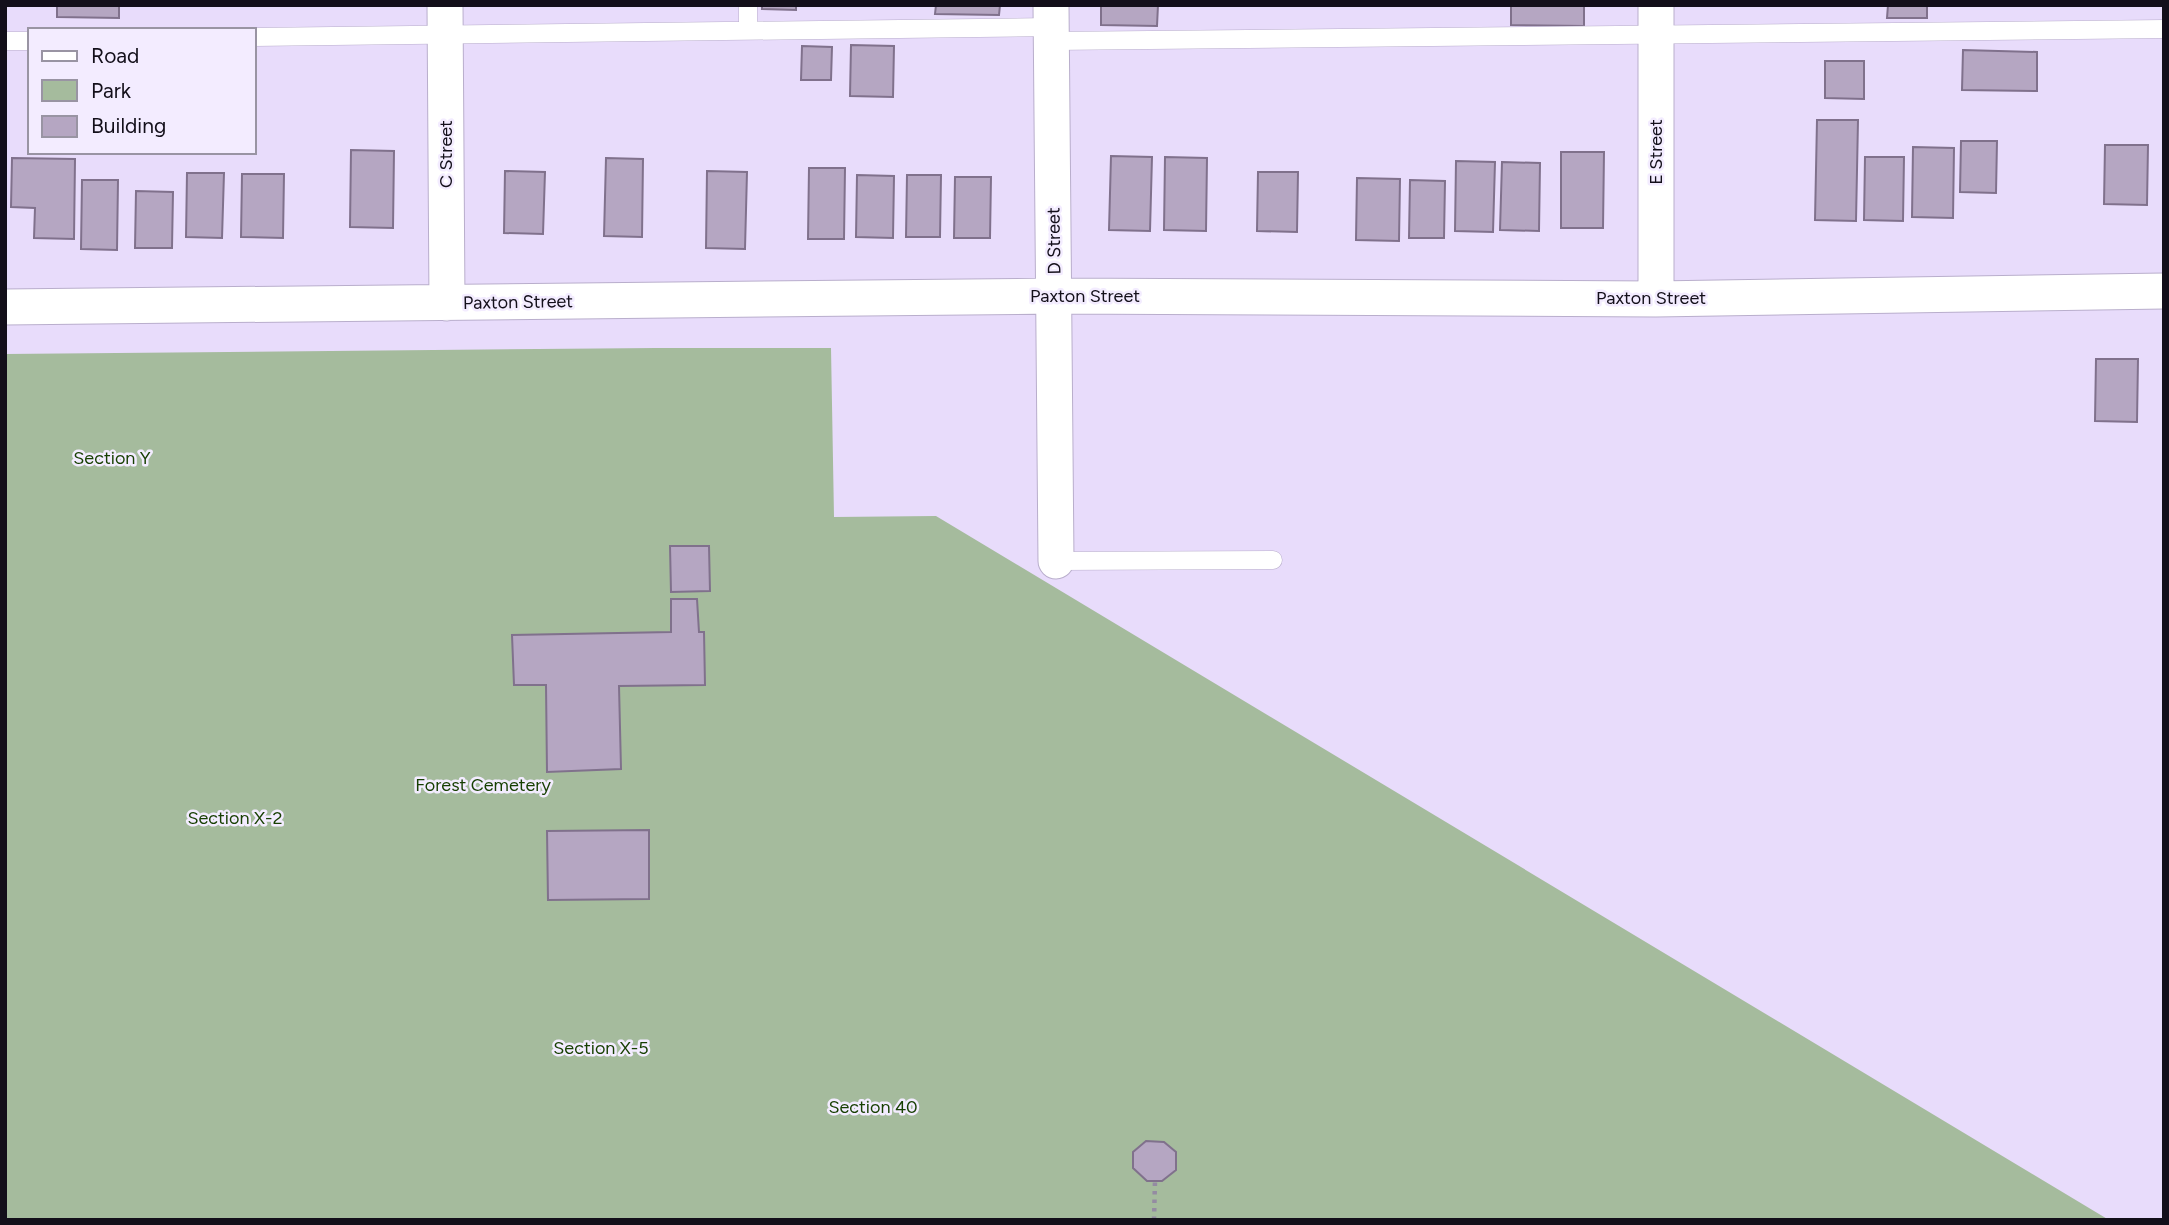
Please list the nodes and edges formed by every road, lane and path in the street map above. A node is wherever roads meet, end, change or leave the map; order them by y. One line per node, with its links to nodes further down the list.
1 (748, 5): 6 (lane)
2 (445, 19): 6 (lane); 7 (lane); 13 (street, C Street)
3 (1656, 20): 4 (lane); 5 (lane); 12 (street, E Street)
4 (1051, 24): 6 (lane); 11 (street, D Street)
5 (2164, 29)
6 (748, 30)
7 (256, 37)
8 (5, 41): 9 (lane)
9 (28, 41)
10 (2164, 291): 12 (street, Paxton Street)
11 (1055, 296): 12 (street, Paxton Street); 13 (street, Paxton Street); 15 (street, D Street)
12 (1656, 299)
13 (447, 303): 14 (street, Paxton Street)
14 (5, 307)
15 (1056, 561): 16 (lane)
16 (1273, 561)
17 (1155, 1181): 18 (path)
18 (1154, 1220)

